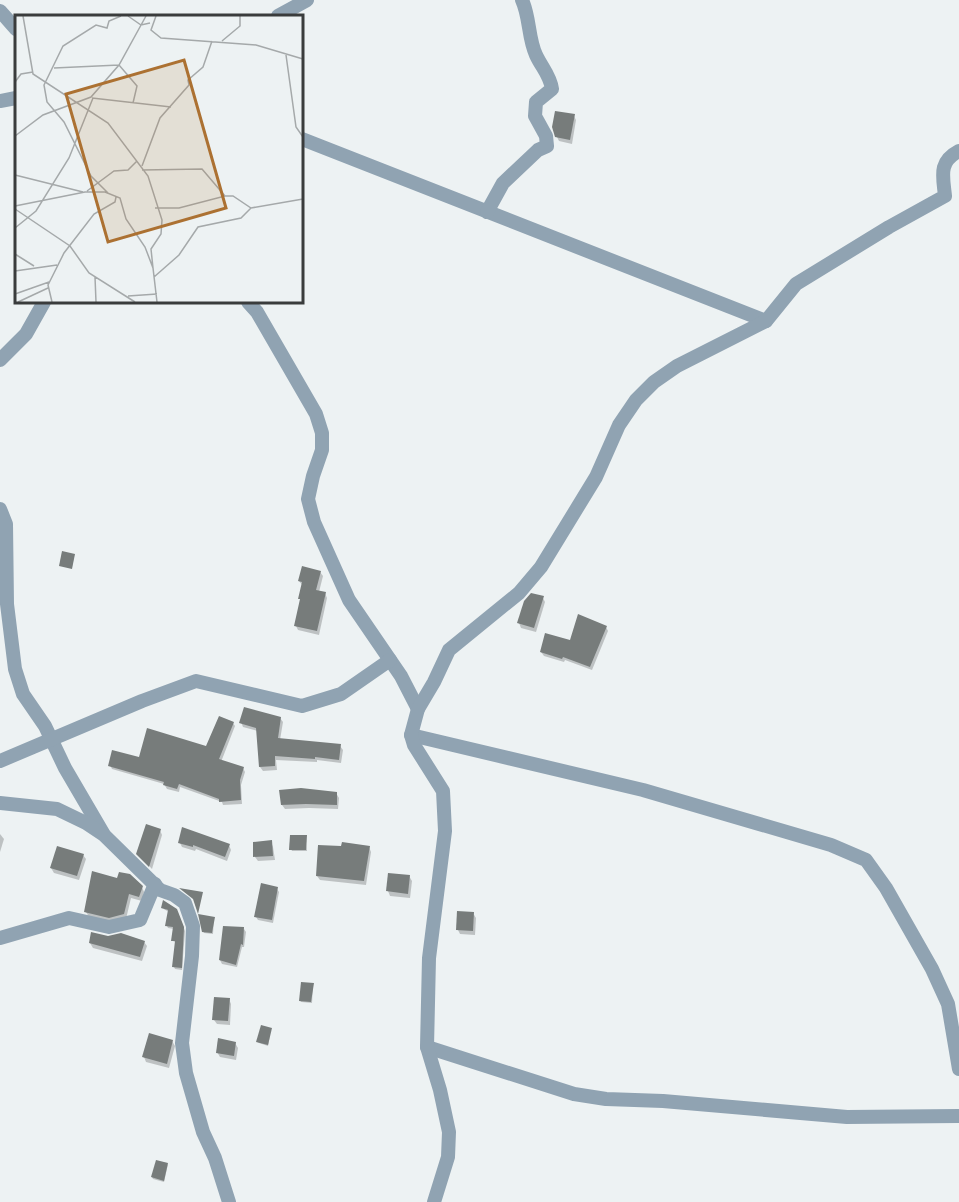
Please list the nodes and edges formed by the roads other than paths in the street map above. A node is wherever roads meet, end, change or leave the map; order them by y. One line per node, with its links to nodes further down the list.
1 (307, 0): 4 (street)
2 (522, 0): 10 (street)
3 (0, 11): 5 (street)
4 (280, 15)
5 (15, 28)
6 (15, 99): 7 (street)
7 (0, 101)
8 (303, 139): 10 (street)
9 (959, 152): 13 (street)
10 (487, 212): 13 (street)
11 (43, 303): 14 (street)
12 (249, 303): 16 (street)
13 (765, 321): 17 (street)
14 (0, 360)
15 (0, 508): 19 (street)
16 (390, 660): 17 (street); 19 (street)
17 (418, 709): 18 (street)
18 (411, 735): 25 (street); 26 (street)
19 (51, 739): 20 (street); 22 (street)
20 (0, 761)
21 (0, 803): 22 (street)
22 (104, 835): 23 (street)
23 (155, 885): 24 (street); 28 (street)
24 (0, 938)
25 (427, 1047): 27 (street); 29 (street)
26 (959, 1069)
27 (959, 1116)
28 (229, 1202)
29 (434, 1202)

